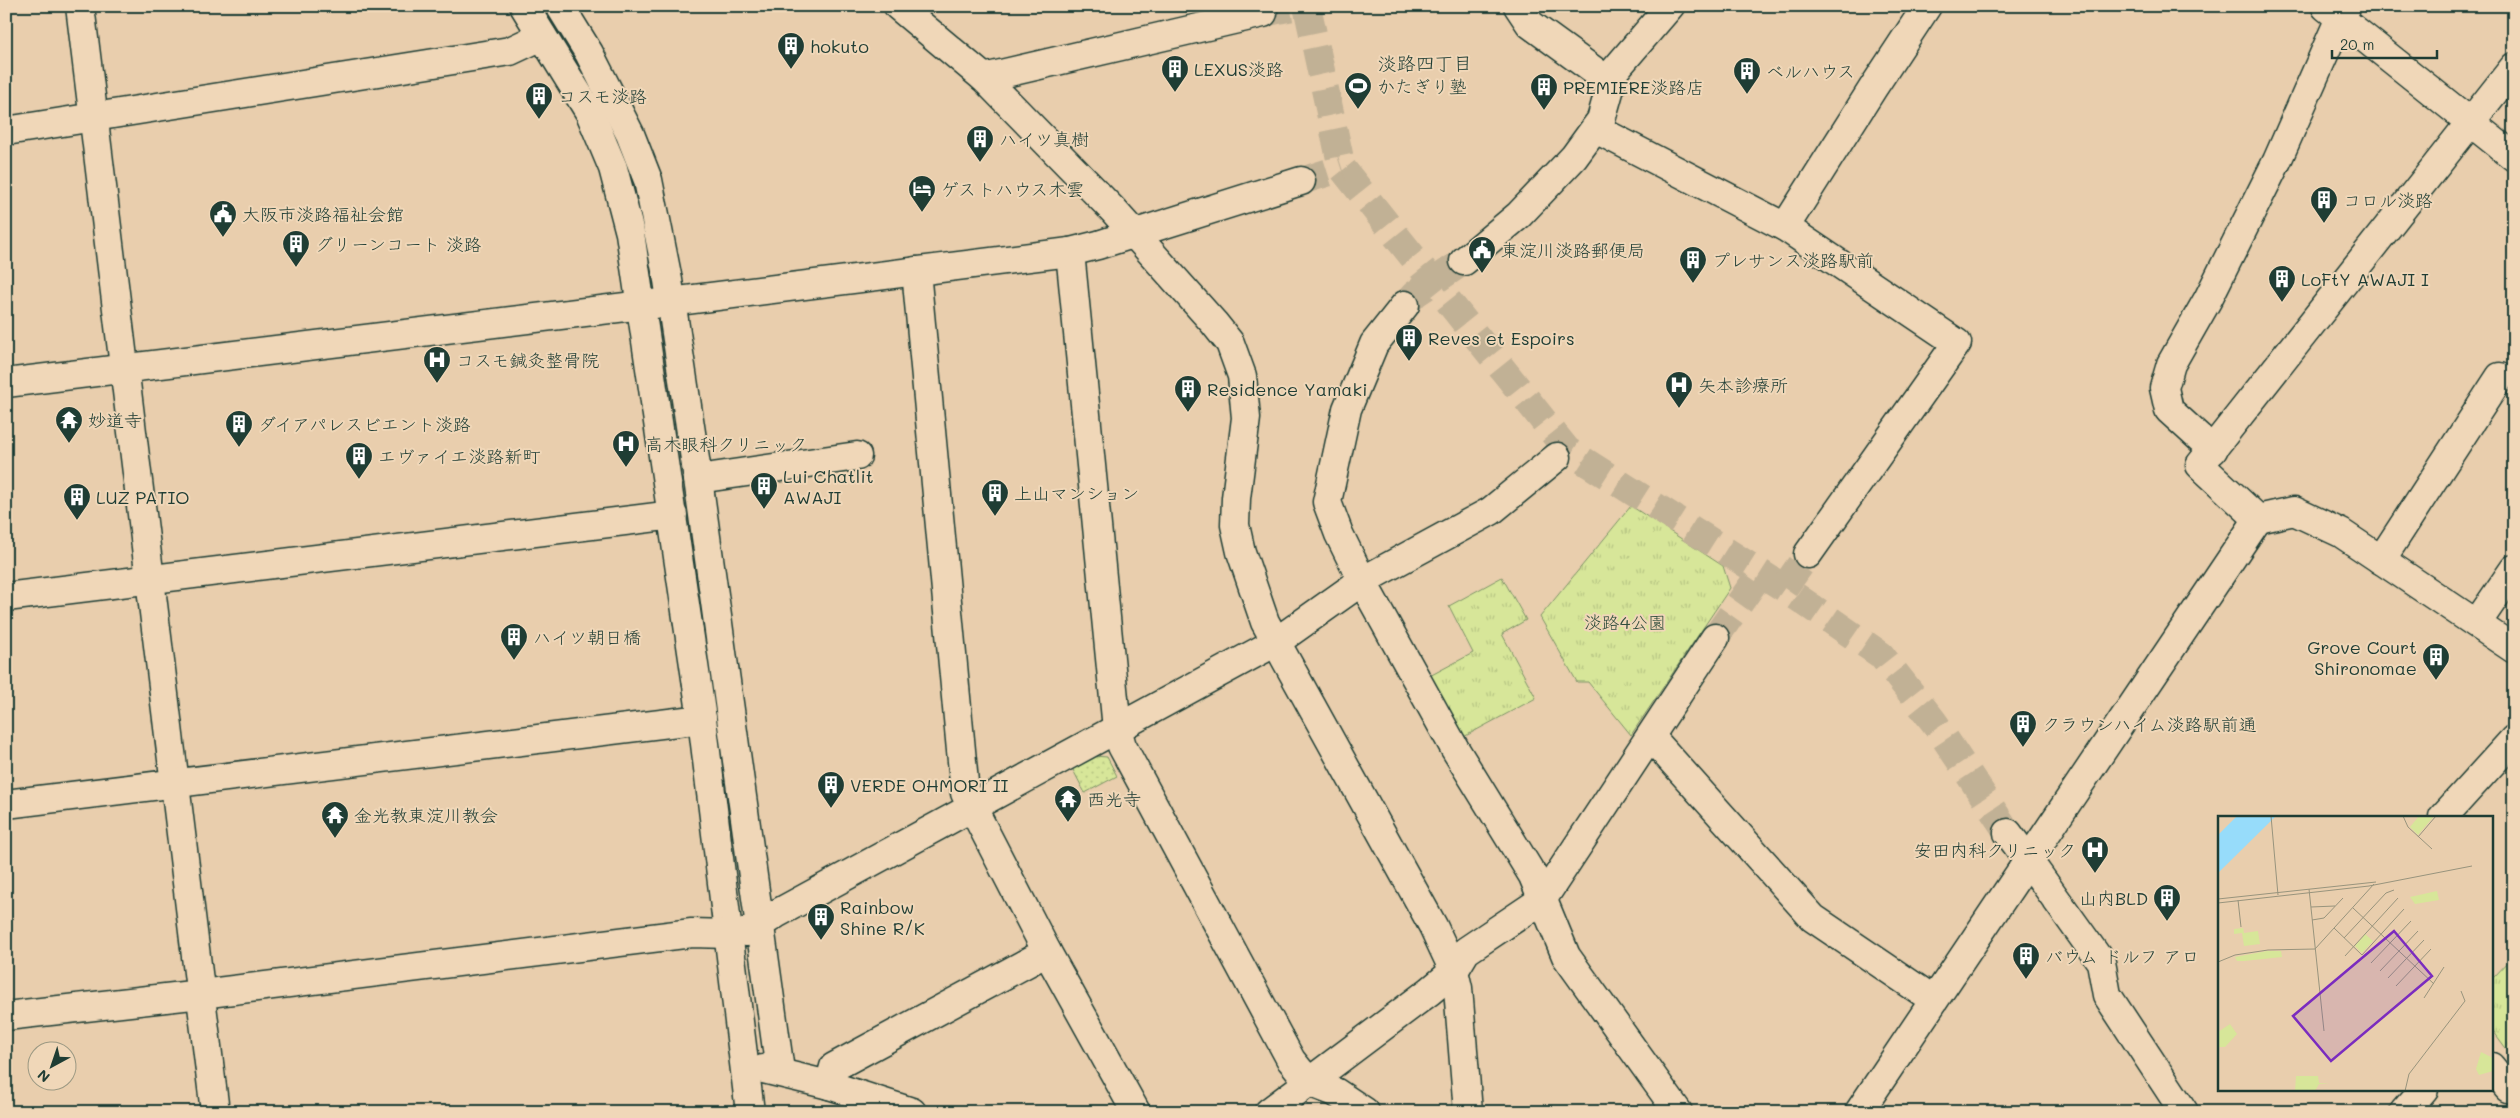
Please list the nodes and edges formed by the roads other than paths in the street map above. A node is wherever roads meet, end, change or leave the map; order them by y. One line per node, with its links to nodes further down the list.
1 (80, 6): 14 (street)
2 (524, 6): 10 (street)
3 (560, 6): 25 (street)
4 (898, 6): 12 (street)
5 (1518, 6): 13 (street)
6 (1670, 6): 13 (street)
7 (1927, 6): 20 (street)
8 (2337, 10): 15 (street); 31 (street)
9 (1263, 13): 12 (street)
10 (542, 36): 14 (street); 26 (street)
11 (2514, 67): 15 (street)
12 (984, 78): 21 (street)
13 (1611, 83): 16 (street)
14 (93, 118): 17 (street); 28 (street)
15 (2470, 123): 18 (street); 31 (street)
16 (1596, 128): 20 (street); 23 (street)
17 (6, 132)
18 (2514, 157)
19 (1301, 181): 21 (street)
20 (1786, 227): 37 (street)
21 (1134, 234): 22 (street); 45 (street)
22 (1070, 252): 24 (street); 48 (street)
23 (1464, 260)
24 (916, 271): 25 (street); 53 (street)
25 (670, 301): 26 (street); 34 (street)
26 (642, 305): 28 (street); 35 (street)
27 (1406, 305): 41 (street)
28 (124, 369): 30 (street); 40 (street)
29 (2500, 377): 38 (street)
30 (6, 383)
31 (2214, 450): 36 (street)
32 (857, 456): 34 (street)
33 (1557, 457): 41 (street)
34 (698, 479): 58 (street)
35 (672, 514): 40 (street); 47 (street)
36 (2258, 519): 38 (street); 56 (street)
37 (1808, 554)
38 (2381, 560): 43 (street)
39 (2514, 569): 43 (street)
40 (151, 578): 42 (street); 51 (street)
41 (1362, 581): 45 (street); 57 (street)
42 (6, 596)
43 (2477, 623): 46 (street)
44 (1715, 638): 49 (street)
45 (1276, 642): 48 (street); 61 (street)
46 (2514, 649)
47 (702, 719): 51 (street); 59 (street)
48 (1117, 730): 53 (street); 68 (street)
49 (1651, 737): 57 (street); 63 (street)
50 (2514, 739): 54 (street)
51 (176, 784): 52 (street); 62 (street)
52 (6, 804)
53 (972, 808): 58 (street); 60 (street)
54 (2444, 816)
55 (2008, 832): 56 (street)
56 (2028, 860): 63 (street); 81 (street)
57 (1542, 900): 61 (street); 79 (street)
58 (760, 924): 59 (street); 67 (street)
59 (728, 934): 62 (street); 65 (street)
60 (1047, 952): 69 (street); 75 (street)
61 (1454, 971): 68 (street); 78 (street)
62 (201, 994): 64 (street); 72 (street)
63 (1934, 1000): 80 (street)
64 (6, 1016)
65 (744, 1066): 67 (street); 73 (street)
66 (2492, 1068): 70 (street)
67 (780, 1071): 69 (street)
68 (1309, 1082): 76 (street); 77 (street)
69 (829, 1085): 74 (street)
70 (2514, 1087)
71 (2423, 1090): 82 (street)
72 (215, 1112)
73 (750, 1112)
74 (912, 1112)
75 (1136, 1112)
76 (1269, 1112)
77 (1365, 1112)
78 (1468, 1112)
79 (1678, 1112)
80 (1859, 1112)
81 (2184, 1112)
82 (2404, 1112)

